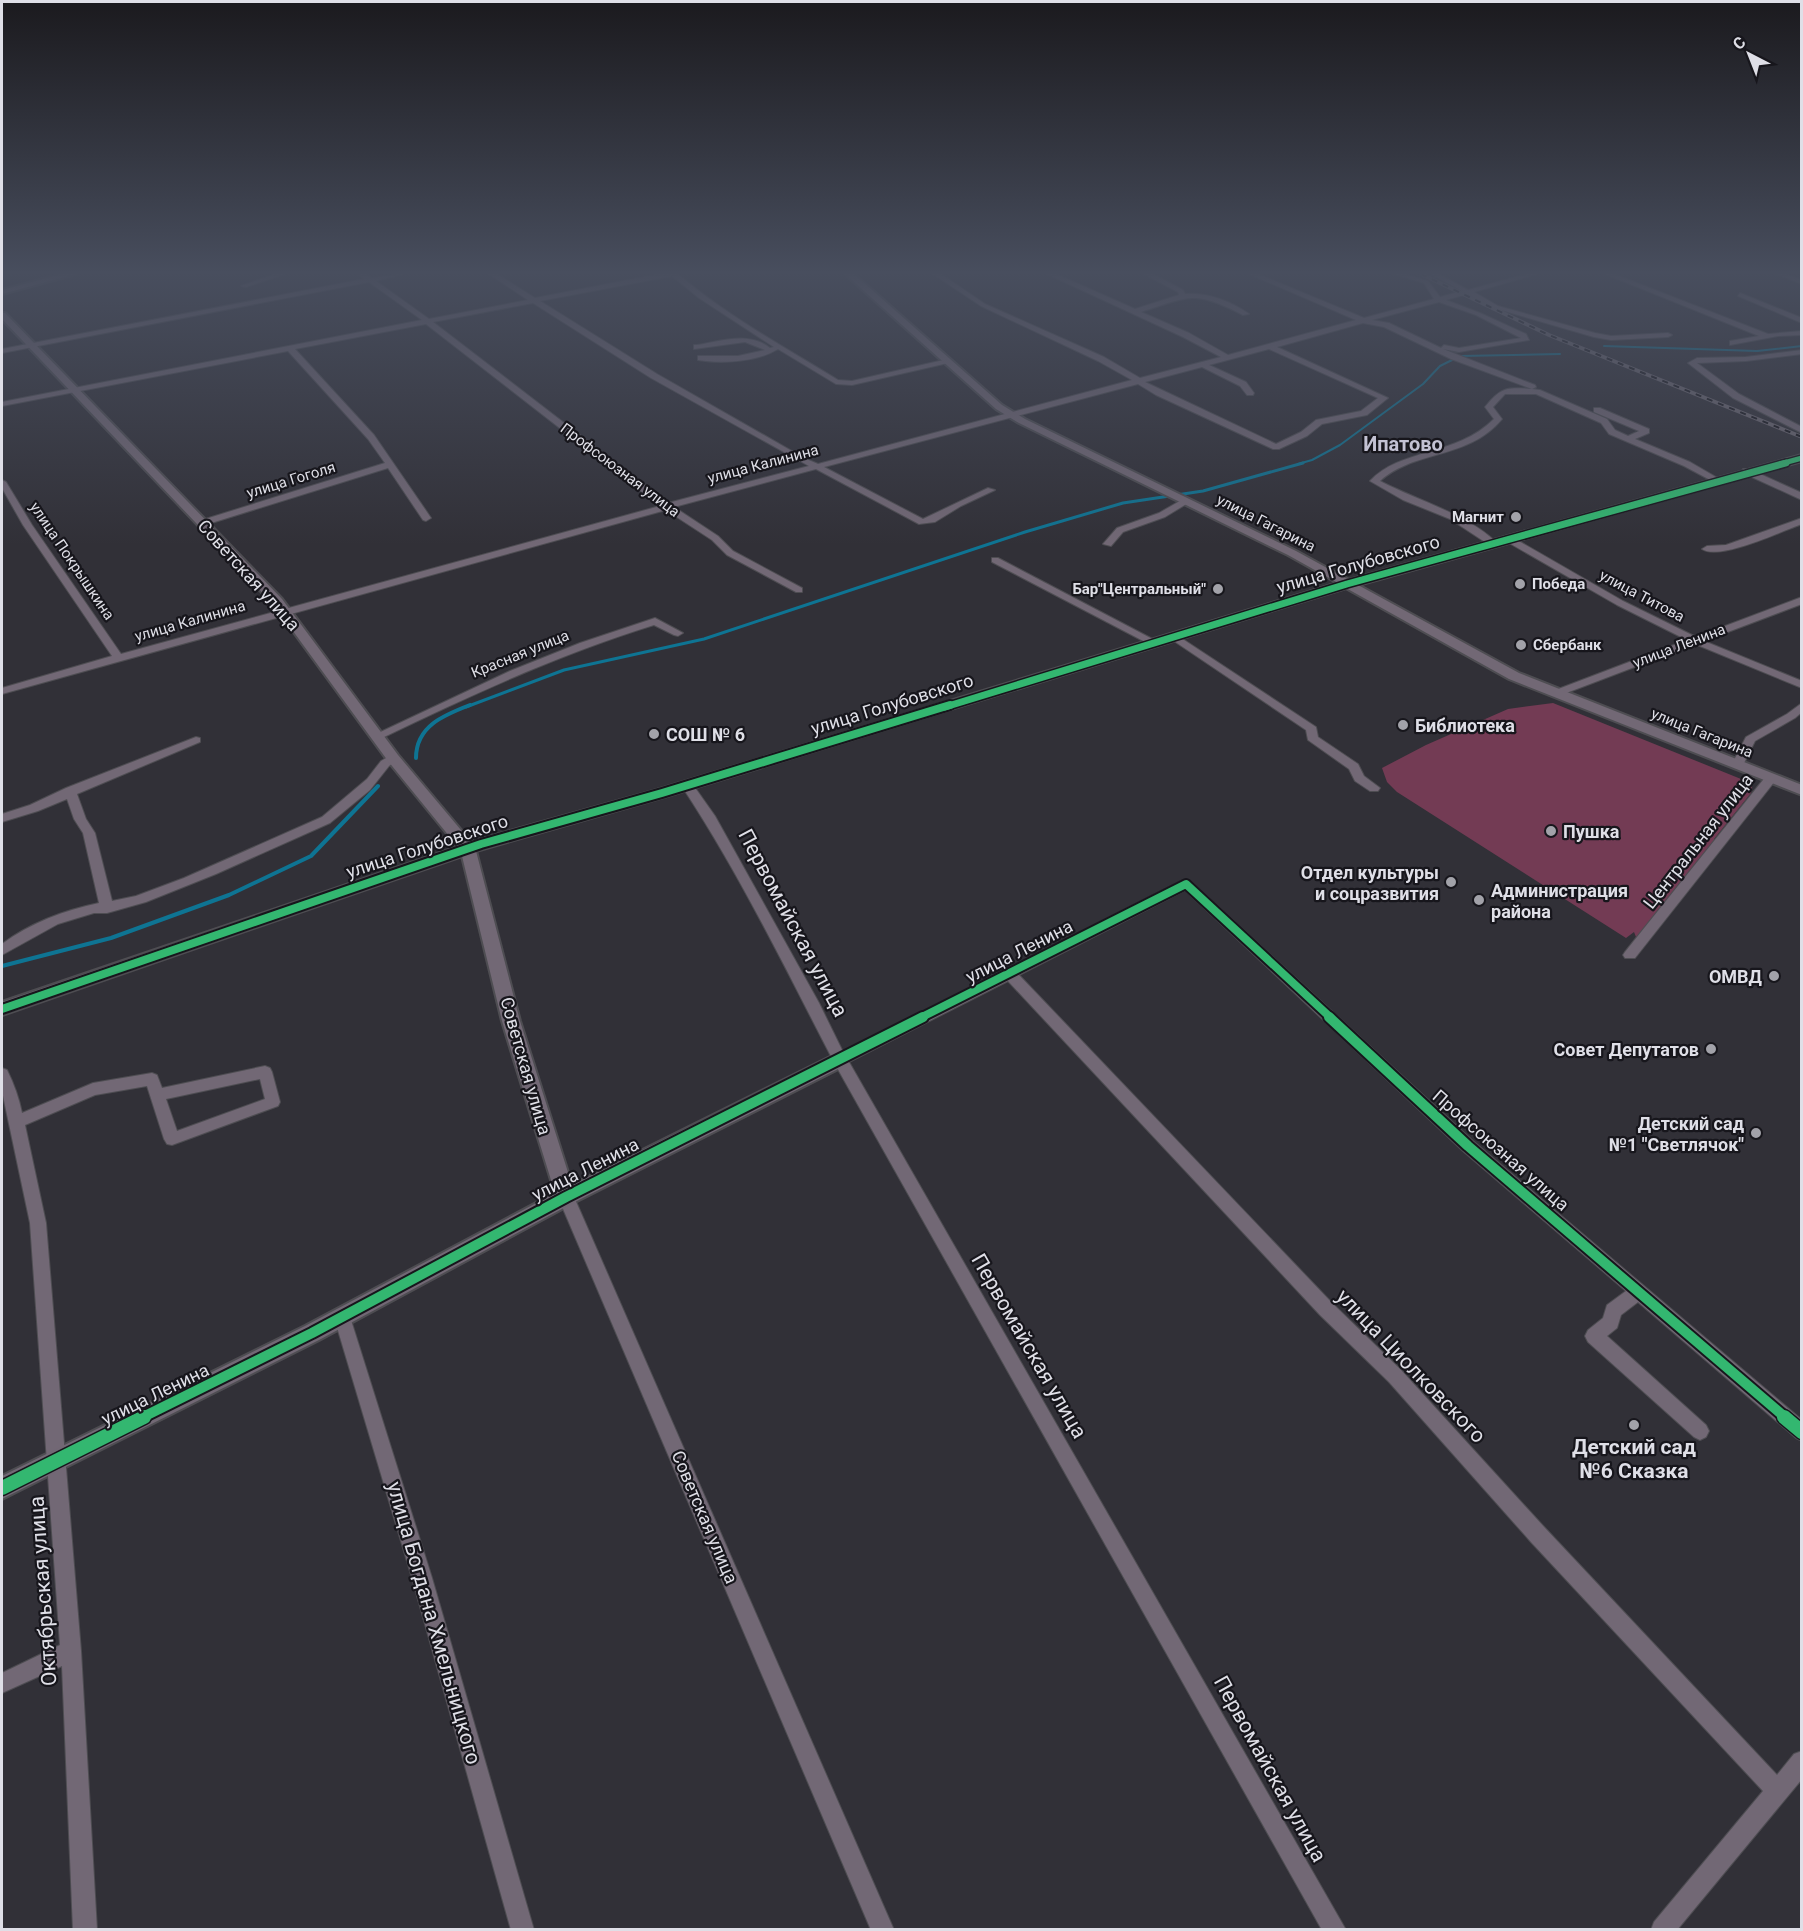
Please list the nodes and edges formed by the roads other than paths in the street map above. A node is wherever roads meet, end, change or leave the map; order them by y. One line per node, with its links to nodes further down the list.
1 (49, 364): 15 (street, Советская улица)
2 (207, 364): 15 (street)
3 (305, 364): 25 (street)
4 (482, 364): 33 (street, Профсоюзная улица)
5 (635, 364): 26 (street)
6 (802, 364): 7 (street)
7 (931, 364)
8 (949, 364): 20 (street, улица Гагарина)
9 (1109, 364): 14 (street)
10 (1202, 364): 14 (street, улица Калинина); 17 (street)
11 (1309, 364): 14 (street)
12 (1472, 364): 16 (street)
13 (1693, 364): 22 (street)
14 (1136, 381): 20 (street, улица Калинина)
15 (74, 390): 18 (street); 36 (street, Советская улица)
16 (1537, 392): 21 (street); 38 (street)
17 (1250, 393)
18 (2, 404)
19 (1587, 406): 21 (street)
20 (1011, 415): 26 (street, улица Калинина); 32 (street, улица Гагарина)
21 (1609, 419): 23 (street); 23 (street)
22 (1802, 431)
23 (1628, 439): 28 (street)
24 (1802, 458): 27 (street, улица Голубовского)
25 (388, 465): 34 (street); 36 (street, улица Гоголя)
26 (816, 466): 30 (street); 33 (street, улица Калинина)
27 (1746, 471): 28 (street, улица Голубовского); 31 (street)
28 (1717, 480): 37 (street, улица Голубовского)
29 (2, 482): 50 (street, улица Покрышкина)
30 (992, 490)
31 (1802, 496)
32 (1183, 500): 39 (street); 42 (street, улица Гагарина)
33 (666, 506): 43 (street, Профсоюзная улица); 45 (street, улица Калинина)
34 (426, 518)
35 (1802, 522): 40 (street)
36 (201, 523): 45 (street, Советская улица)
37 (1507, 538): 38 (street, улица Голубовского); 48 (street, улица Титова)
38 (1491, 542): 42 (street, улица Голубовского)
39 (1108, 544)
40 (1707, 549)
41 (995, 560): 49 (street)
42 (1347, 584): 47 (street, улица Голубовского); 53 (street, улица Гагарина)
43 (799, 590)
44 (1802, 600): 48 (street, улица Ленина)
45 (285, 611): 50 (street, улица Калинина); 55 (street, Советская улица)
46 (678, 633): 55 (street, Красная улица)
47 (1175, 637): 49 (street, улица Голубовского); 61 (street)
48 (1694, 640): 51 (street, улица Титова); 53 (street, улица Ленина)
49 (1155, 643): 60 (street, улица Голубовского)
50 (118, 658): 52 (street, улица Калинина)
51 (1802, 685)
52 (2, 691)
53 (1557, 693): 58 (street, улица Гагарина)
54 (1802, 706): 58 (street)
55 (378, 736): 57 (street, Советская улица)
56 (196, 740): 63 (street)
57 (393, 758): 65 (street, Советская улица); 67 (street)
58 (1738, 765): 59 (street, улица Гагарина)
59 (1771, 778): 62 (street, улица Гагарина); 69 (street, Центральная улица)
60 (687, 785): 65 (street, улица Голубовского); 72 (street, Первомайская улица)
61 (1374, 788)
62 (1802, 790)
63 (70, 791): 64 (street); 67 (street)
64 (2, 818)
65 (468, 849): 71 (street, улица Голубовского); 76 (street, Советская улица)
66 (1186, 884): 70 (street, улица Ленина); 77 (street, Профсоюзная улица)
67 (105, 901): 68 (street)
68 (2, 950)
69 (1630, 955)
70 (1010, 974): 72 (street, улица Ленина); 86 (street, улица Циолковского)
71 (2, 1009)
72 (840, 1060): 76 (street, улица Ленина); 90 (street, Первомайская улица)
73 (2, 1074): 75 (street, Октябрьская улица)
74 (159, 1095): 74 (street); 75 (street)
75 (16, 1122): 81 (street, Октябрьская улица)
76 (566, 1197): 78 (street, улица Ленина); 89 (street, Советская улица)
77 (1638, 1292): 79 (street); 80 (street, Профсоюзная улица)
78 (342, 1317): 81 (street, улица Ленина); 88 (street, улица Богдана Хмельницкого)
79 (1700, 1431)
80 (1802, 1432)
81 (56, 1461): 82 (street, улица Ленина); 83 (street, Октябрьская улица)
82 (2, 1488)
83 (71, 1652): 84 (street); 87 (street, Октябрьская улица)
84 (2, 1683)
85 (1802, 1762): 86 (street)
86 (1778, 1790): 91 (street)
87 (85, 1929)
88 (523, 1929)
89 (883, 1929)
90 (1335, 1929)
91 (1662, 1929)

